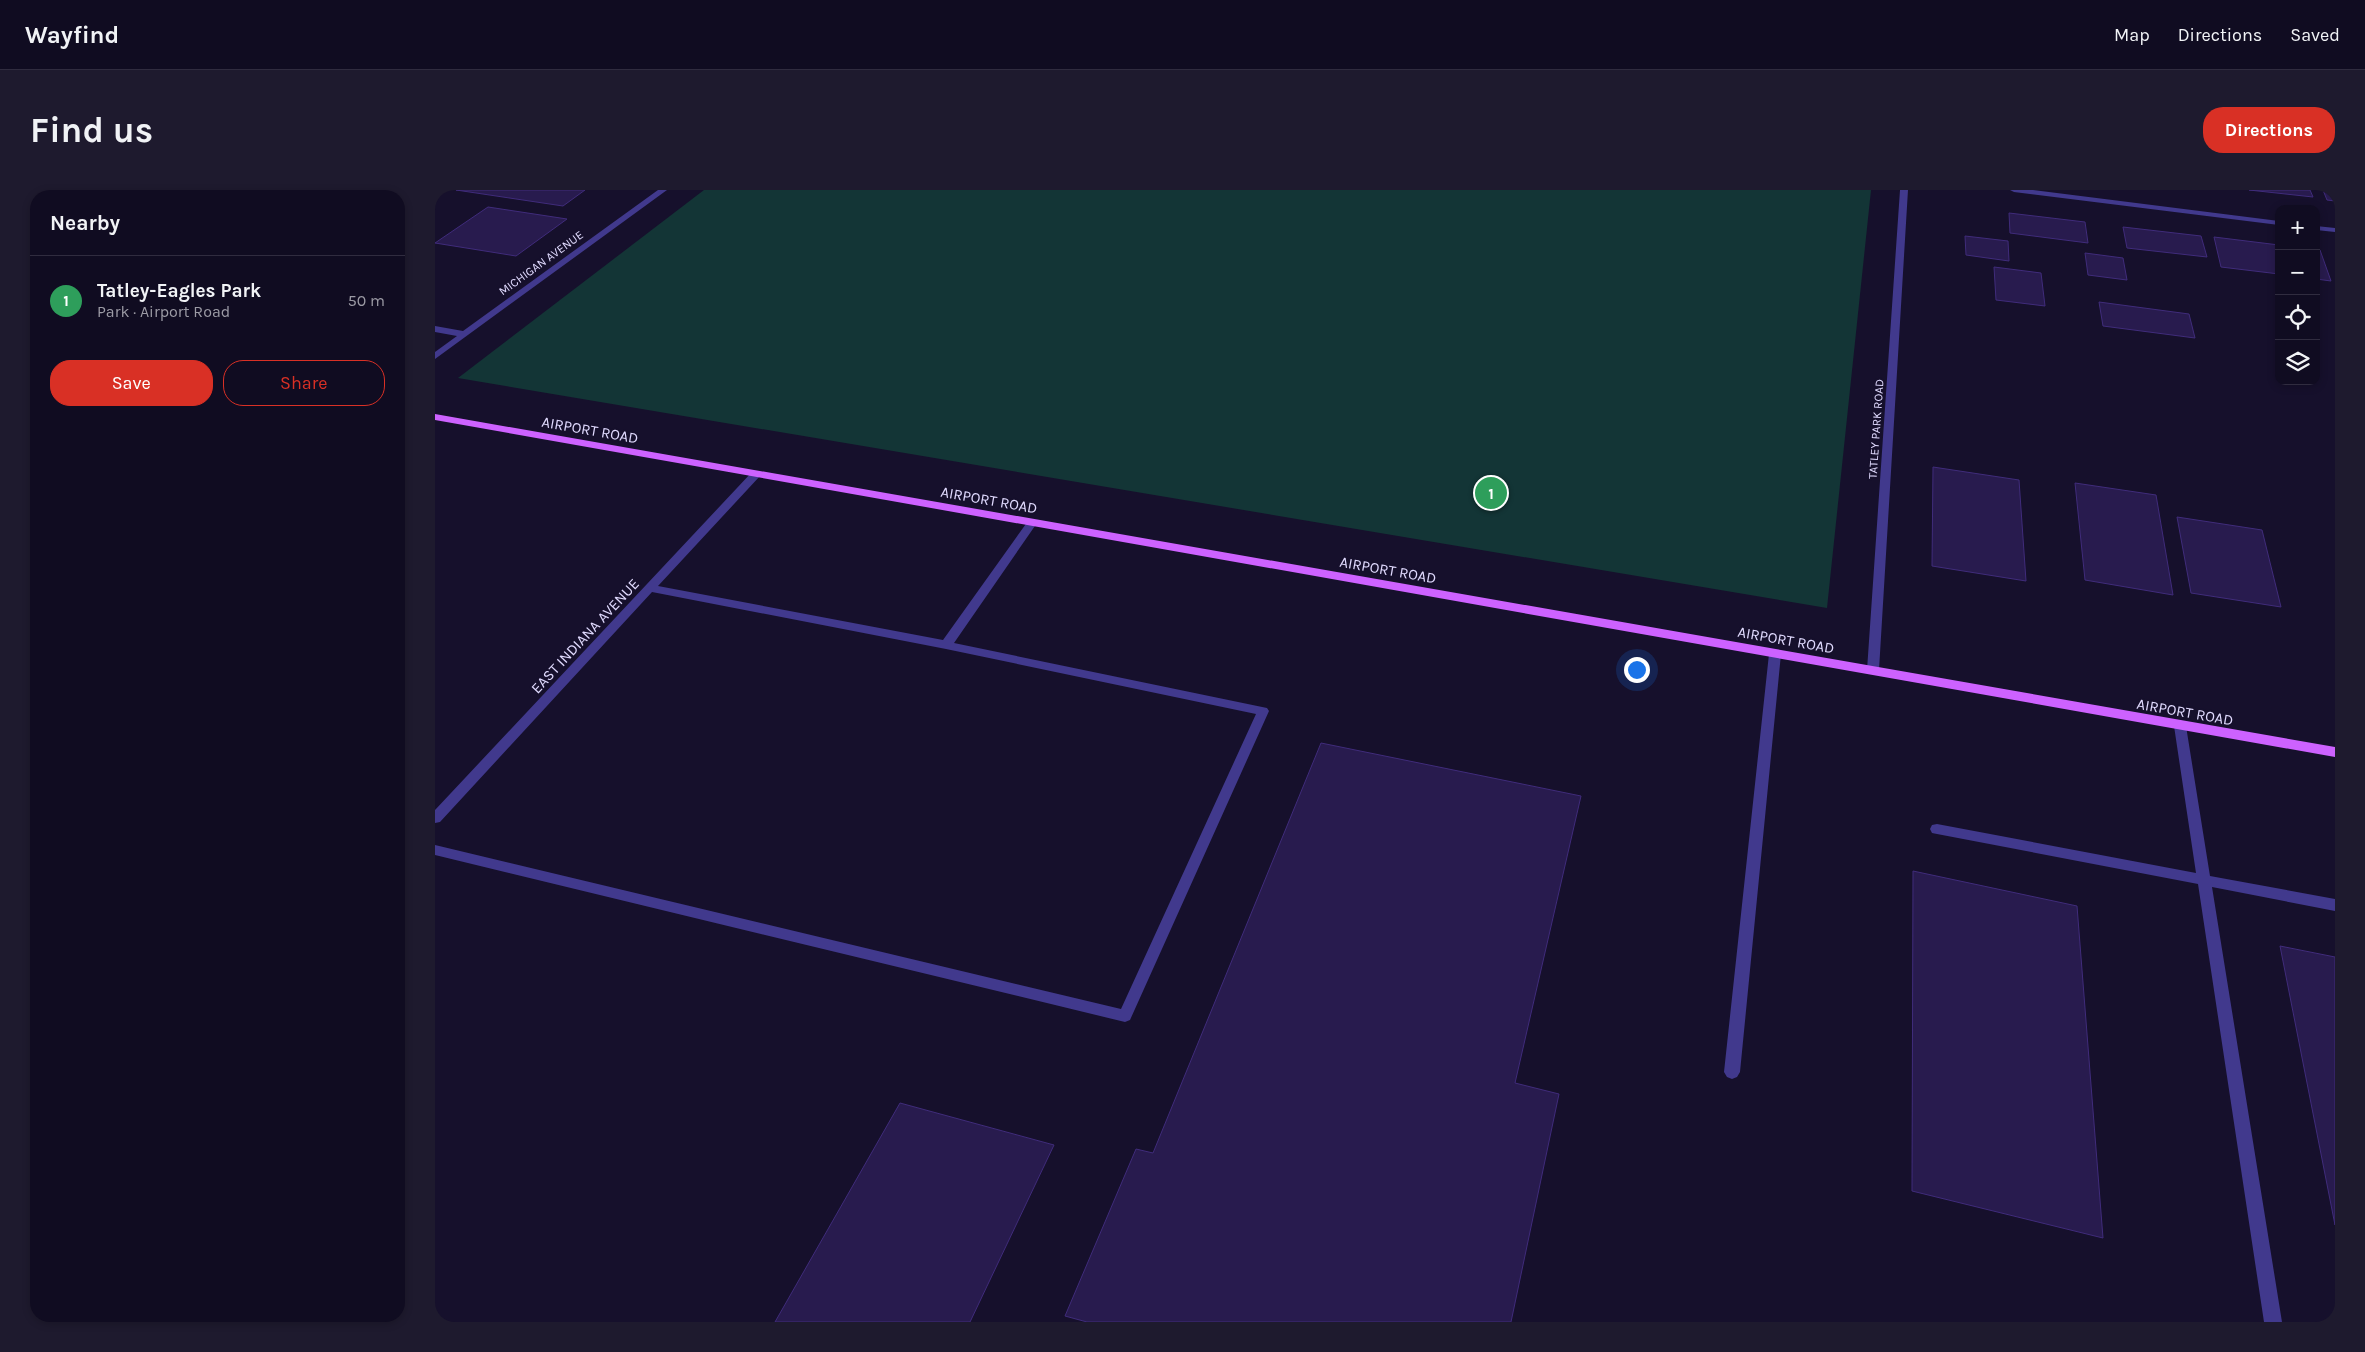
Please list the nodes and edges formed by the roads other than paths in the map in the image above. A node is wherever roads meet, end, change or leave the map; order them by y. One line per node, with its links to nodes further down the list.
1 (663, 190): 8 (street, MICHIGAN AVENUE)
2 (1904, 190): 16 (street, TATLEY PARK ROAD)
3 (2014, 190): 4 (street)
4 (2275, 223)
5 (2320, 228): 6 (street)
6 (2335, 230)
7 (435, 329): 8 (street)
8 (464, 334): 9 (street, MICHIGAN AVENUE)
9 (435, 356)
10 (435, 418): 11 (main road, AIRPORT ROAD)
11 (756, 474): 12 (main road, AIRPORT ROAD); 13 (street, EAST INDIANA AVENUE)
12 (1032, 523): 14 (street); 15 (main road, AIRPORT ROAD)
13 (650, 588): 14 (street); 19 (street, EAST INDIANA AVENUE)
14 (946, 645): 21 (street)
15 (1775, 654): 16 (main road, AIRPORT ROAD); 24 (street)
16 (1873, 670): 17 (main road, AIRPORT ROAD)
17 (2181, 726): 18 (main road, AIRPORT ROAD); 22 (street)
18 (2335, 752)
19 (435, 818)
20 (1937, 829): 22 (street)
21 (435, 850)
22 (2205, 880): 23 (street); 25 (street)
23 (2335, 905)
24 (1732, 1072)
25 (2273, 1322)

